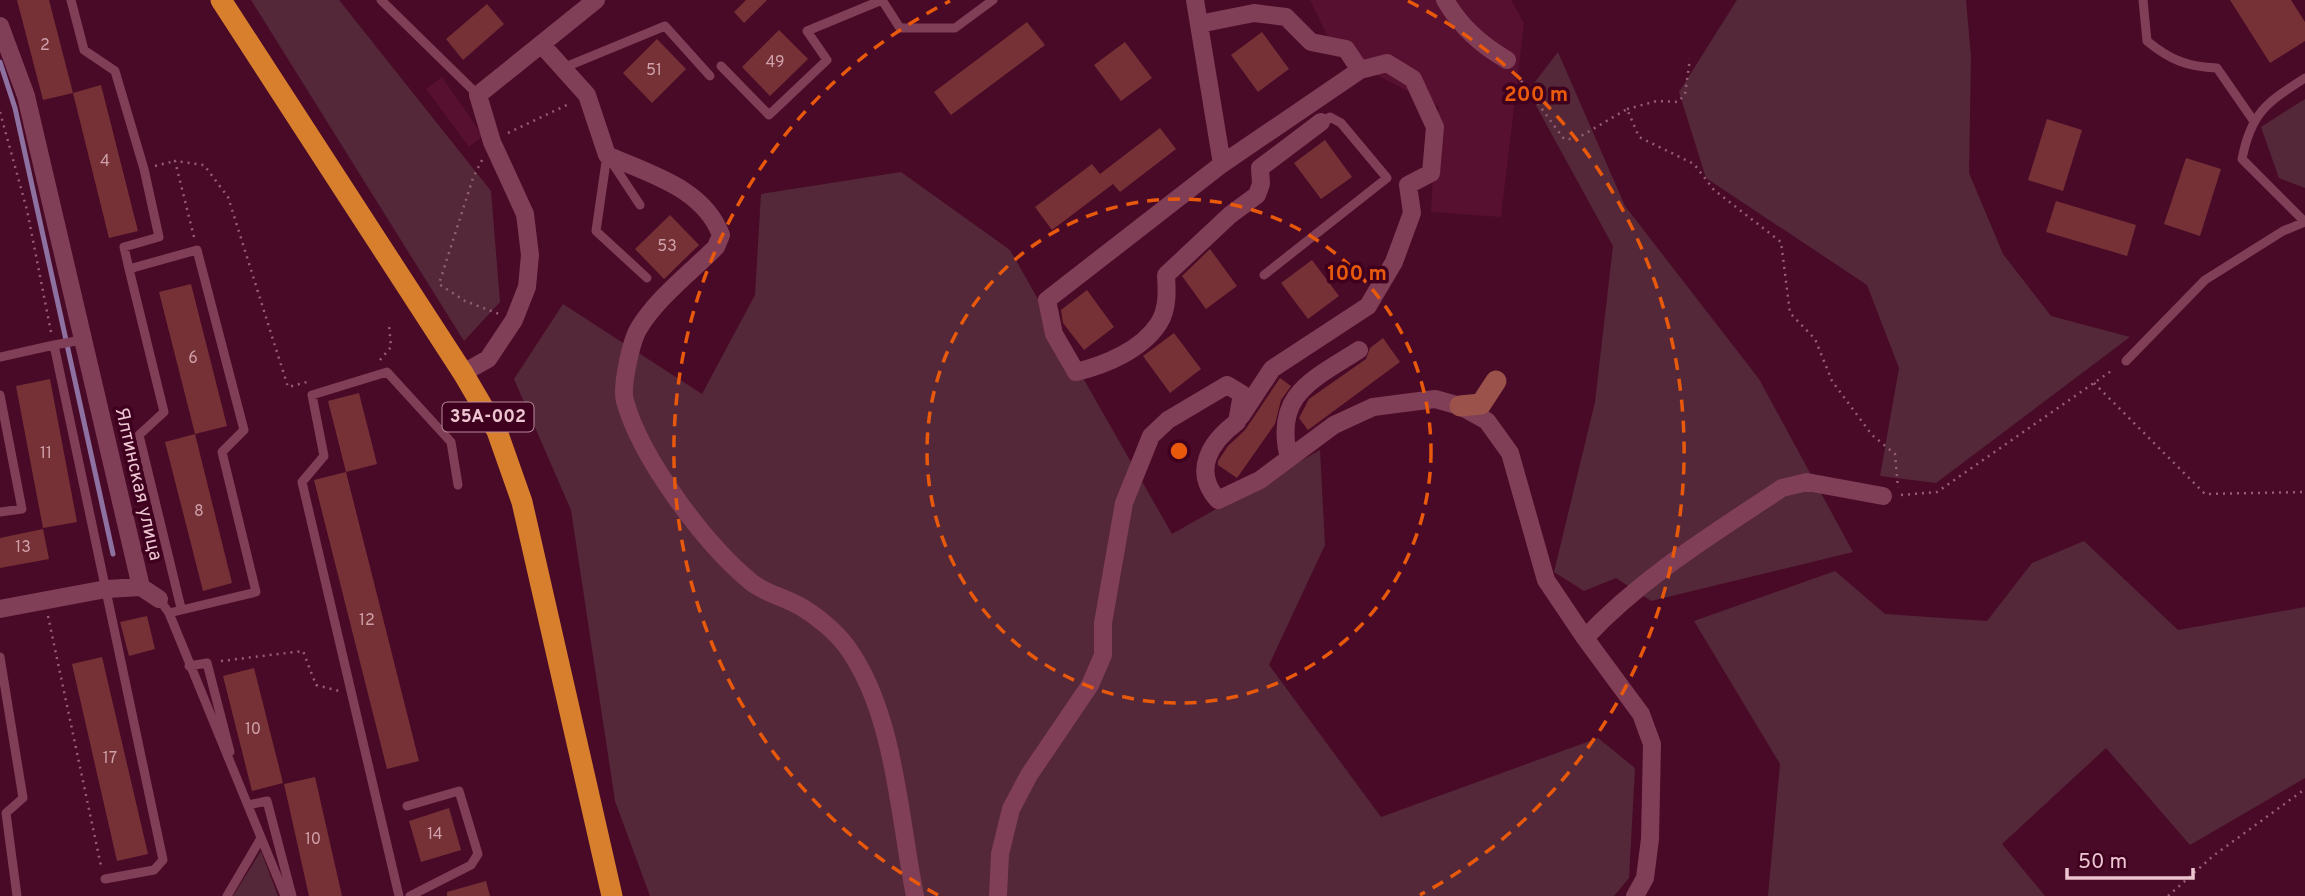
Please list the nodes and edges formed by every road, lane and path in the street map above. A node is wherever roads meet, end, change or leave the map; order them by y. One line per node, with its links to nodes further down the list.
1 (71, 0): 30 (lane)
2 (221, 0): 46 (highway, 35А-002)
3 (381, 0): 20 (lane)
4 (596, 0): 12 (street)
5 (882, 0): 6 (lane); 15 (lane)
6 (993, 0)
7 (1195, 0): 10 (street)
8 (1445, 0): 14 (street)
9 (2143, 0): 24 (lane)
10 (1199, 24): 17 (street); 29 (street)
11 (0, 26): 41 (street, Ялтинская улица)
12 (541, 44): 16 (street); 20 (street)
13 (1690, 59): 22 (path)
14 (1507, 60): 22 (path)
15 (721, 65)
16 (563, 68): 18 (lane); 21 (street)
17 (1360, 70): 29 (street); 32 (street)
18 (710, 76)
19 (2305, 78): 24 (lane)
20 (478, 95): 26 (street)
21 (587, 95): 26 (path); 27 (street)
22 (1627, 109): 57 (path)
23 (0, 112): 42 (path)
24 (2253, 120): 34 (lane)
25 (1321, 122): 29 (street); 31 (lane)
26 (492, 142): 39 (street); 39 (path)
27 (607, 155): 33 (lane); 38 (lane); 83 (street)
28 (175, 161): 30 (path); 35 (path); 50 (path)
29 (1222, 164)
30 (144, 169): 36 (lane)
31 (1387, 178): 32 (lane); 37 (lane)
32 (1408, 185): 53 (street)
33 (640, 205)
34 (2305, 222): 45 (lane)
35 (197, 250): 36 (lane); 63 (lane)
36 (129, 269): 63 (lane)
37 (1264, 275)
38 (647, 278)
39 (514, 320): 46 (street)
40 (389, 325): 47 (path)
41 (82, 340): 42 (lane); 59 (street, Ялтинская улица)
42 (54, 345): 44 (lane); 60 (lane)
43 (1359, 350): 54 (street)
44 (0, 357)
45 (2126, 361): 49 (path)
46 (463, 373): 82 (highway, 35А-002)
47 (365, 377): 50 (lane); 55 (lane)
48 (1496, 381): 52 (main road)
49 (2094, 383): 56 (path); 57 (path)
50 (312, 395): 69 (lane)
51 (0, 396): 58 (lane)
52 (1460, 405): 54 (street); 65 (street)
53 (1237, 422): 54 (street); 84 (street)
54 (1289, 458)
55 (458, 485)
56 (2305, 492)
57 (1891, 496): 65 (street)
58 (0, 512)
59 (141, 587): 60 (street); 62 (street, Ялтинская улица)
60 (106, 589): 61 (street); 75 (lane)
61 (45, 601): 64 (street); 75 (path)
62 (164, 606): 63 (lane); 68 (lane)
63 (181, 608)
64 (0, 609)
65 (1585, 638): 85 (street)
66 (0, 657): 76 (lane)
67 (207, 663): 68 (lane); 69 (path); 70 (lane)
68 (189, 666): 70 (lane)
69 (349, 694): 80 (lane)
70 (239, 785): 72 (lane)
71 (2305, 789): 86 (path)
72 (248, 805): 74 (lane); 79 (lane)
73 (407, 806): 81 (lane)
74 (261, 838): 77 (lane); 78 (lane)
75 (104, 879)
76 (17, 896)
77 (227, 896)
78 (285, 896)
79 (292, 896)
80 (399, 896)
81 (410, 896)
82 (612, 896)
83 (915, 896)
84 (998, 896)
85 (1635, 896)
86 (2168, 896)

